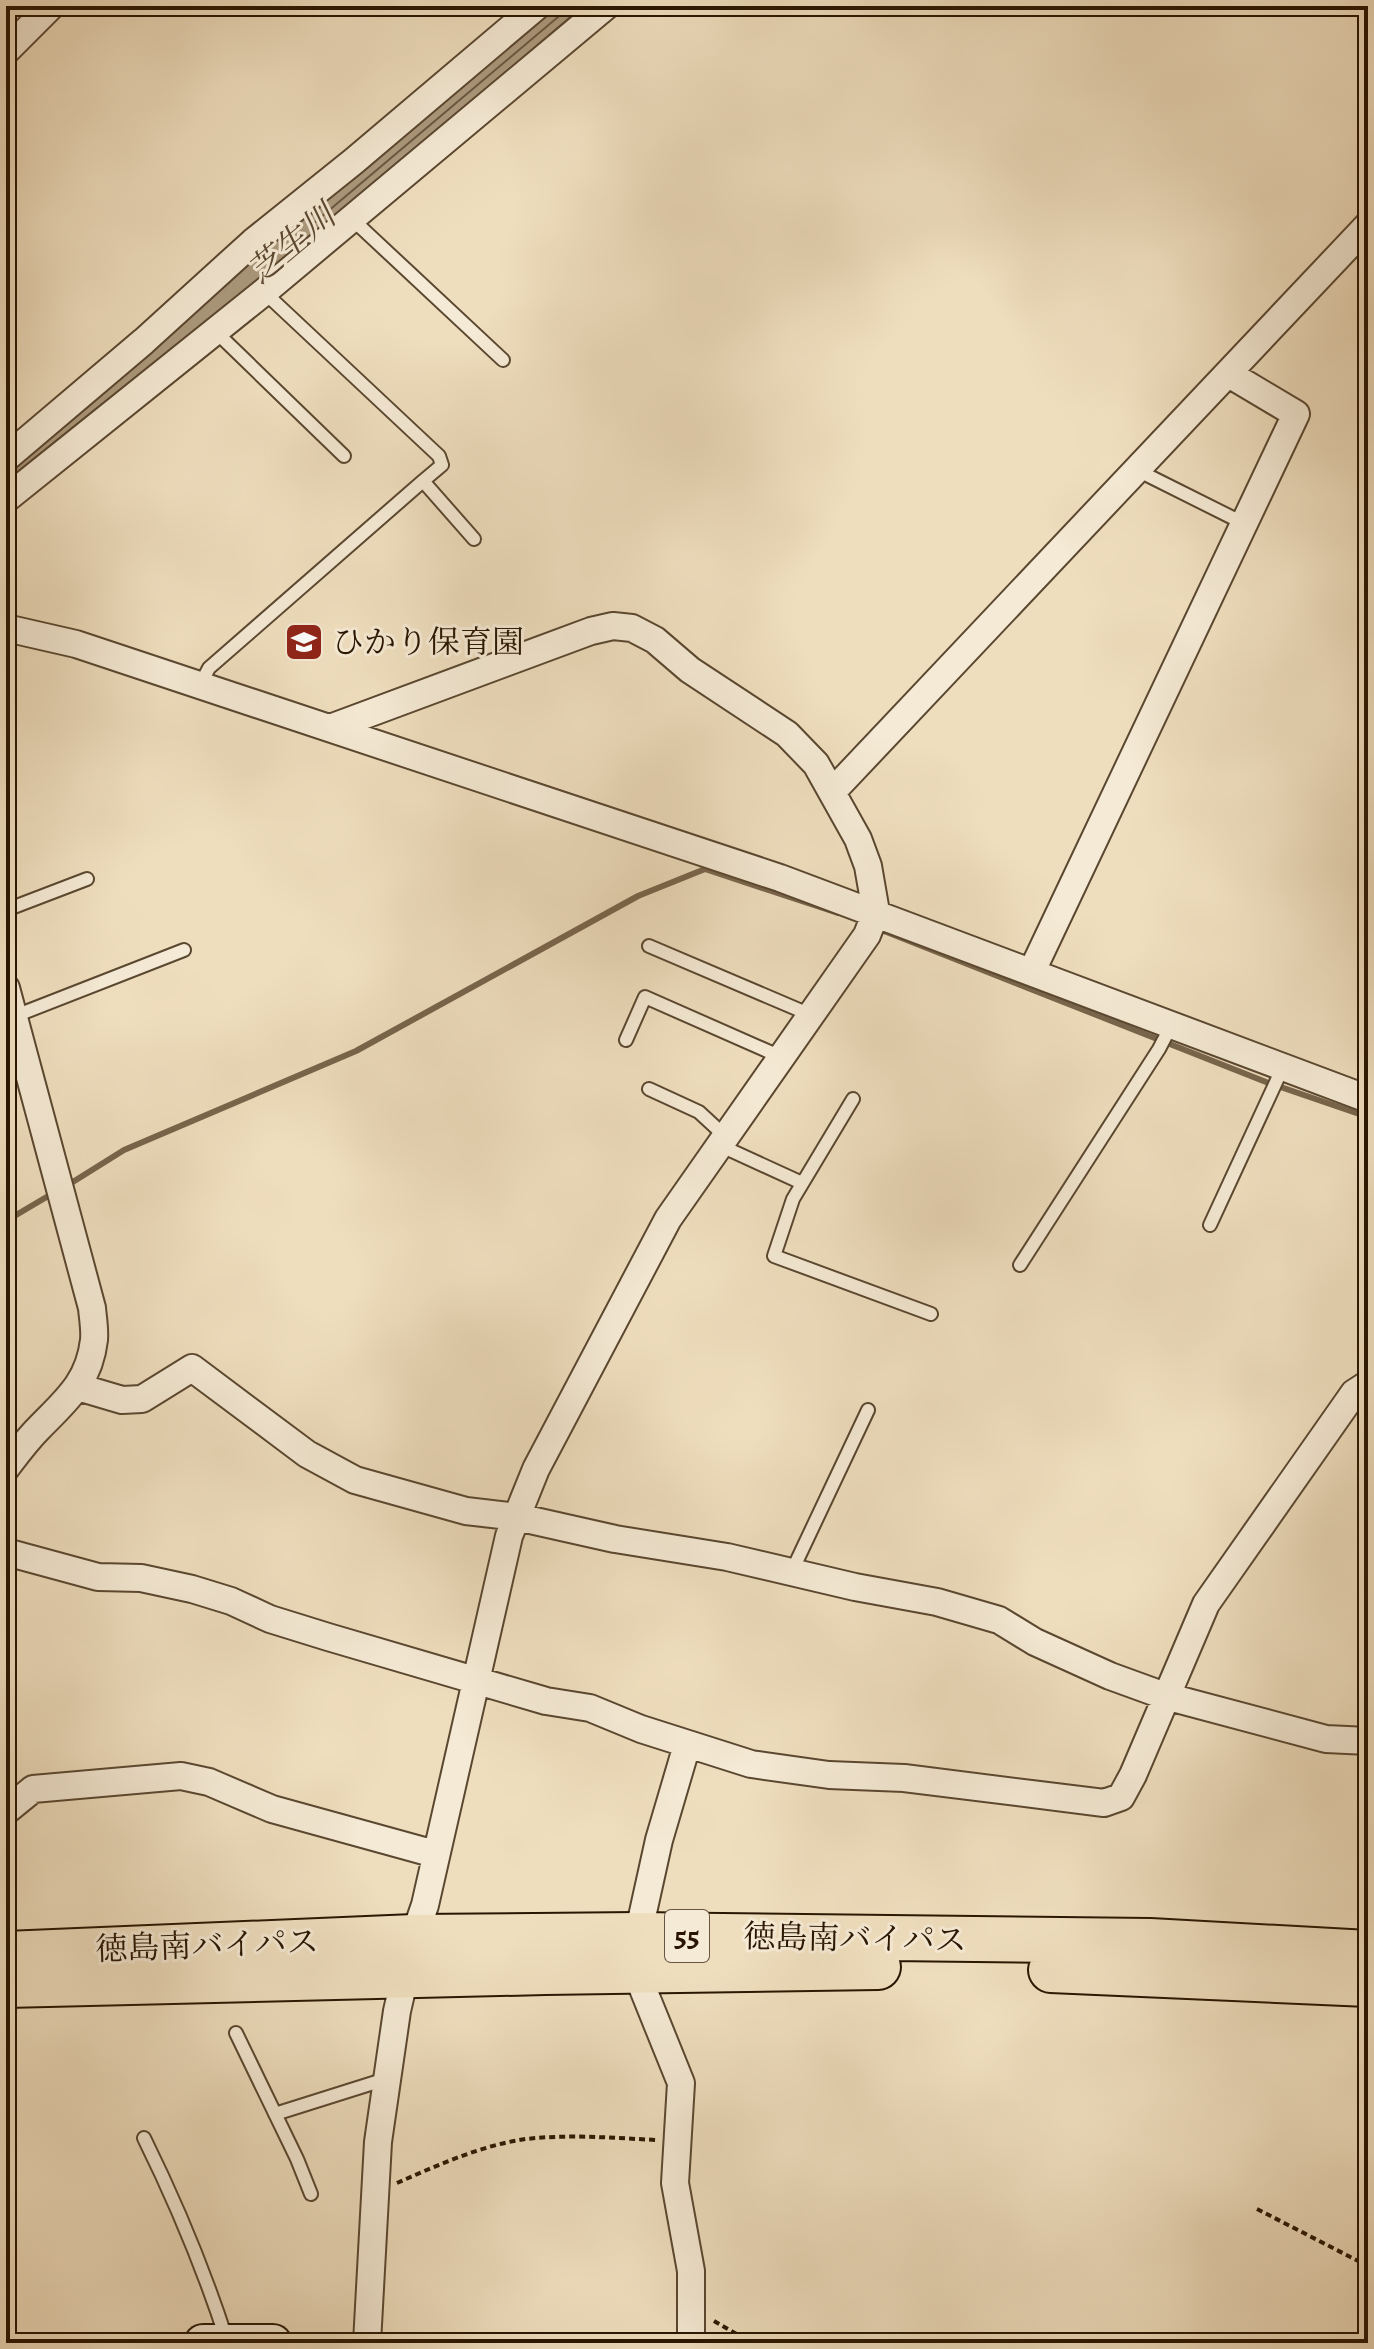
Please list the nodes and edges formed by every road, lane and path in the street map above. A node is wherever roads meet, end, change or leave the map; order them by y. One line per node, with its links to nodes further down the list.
1 (51, 6): 4 (street)
2 (537, 6): 12 (street)
3 (606, 6): 5 (street)
4 (6, 51)
5 (352, 219): 7 (street); 9 (lane)
6 (1368, 225): 10 (street)
7 (264, 292): 8 (street); 14 (lane)
8 (215, 331): 11 (lane); 15 (street)
9 (503, 360)
10 (1229, 374): 13 (street); 16 (street)
11 (344, 456)
12 (6, 458)
13 (1137, 470): 16 (lane); 21 (street)
14 (423, 481): 17 (lane); 19 (lane)
15 (6, 499)
16 (1245, 524): 27 (street)
17 (474, 539)
18 (6, 628): 19 (street)
19 (200, 685): 20 (street)
20 (330, 728): 21 (street); 24 (street)
21 (833, 791): 24 (street)
22 (87, 879): 23 (lane)
23 (6, 910)
24 (872, 923): 27 (street); 29 (street)
25 (649, 946): 29 (lane)
26 (184, 950): 30 (lane)
27 (1032, 971): 31 (street)
28 (6, 988): 30 (street)
29 (811, 1015): 33 (street)
30 (15, 1016): 44 (street)
31 (1165, 1037): 34 (street); 41 (lane)
32 (626, 1040): 33 (lane)
33 (781, 1057): 38 (street)
34 (1278, 1078): 37 (street); 40 (lane)
35 (649, 1089): 38 (lane)
36 (853, 1099): 39 (lane)
37 (1368, 1099)
38 (722, 1141): 39 (lane); 47 (street)
39 (802, 1183): 42 (lane)
40 (1210, 1225)
41 (1020, 1265)
42 (931, 1314)
43 (1368, 1384): 51 (street)
44 (78, 1387): 46 (street); 47 (street)
45 (868, 1410): 49 (lane)
46 (6, 1468)
47 (517, 1517): 49 (street); 50 (street)
48 (6, 1552): 50 (street)
49 (792, 1571): 51 (street)
50 (476, 1681): 53 (street); 55 (street)
51 (1165, 1696): 52 (street); 53 (street)
52 (1368, 1741)
53 (687, 1745): 56 (street)
54 (6, 1811): 55 (street)
55 (435, 1854): 59 (street)
56 (640, 1953): 57 (highway, 徳島南バイパス / 55); 59 (highway, 徳島南バイパス / 55); 60 (highway, 徳島南バイパス / 55); 66 (street)
57 (1368, 1953)
58 (6, 1954): 59 (highway, 徳島南バイパス / 55)
59 (409, 1956): 61 (highway, 徳島南バイパス / 55); 63 (street)
60 (1368, 1984)
61 (6, 1985)
62 (236, 2033): 64 (lane)
63 (386, 2079): 64 (lane); 67 (street)
64 (275, 2114): 68 (lane)
65 (144, 2138): 72 (lane)
66 (677, 2141): 67 (path); 71 (street)
67 (377, 2192): 74 (street)
68 (311, 2194)
69 (1257, 2209): 70 (path)
70 (1368, 2266)
71 (692, 2330): 75 (path)
72 (215, 2342): 73 (main road)
73 (273, 2343)
74 (367, 2343)
75 (752, 2343)

